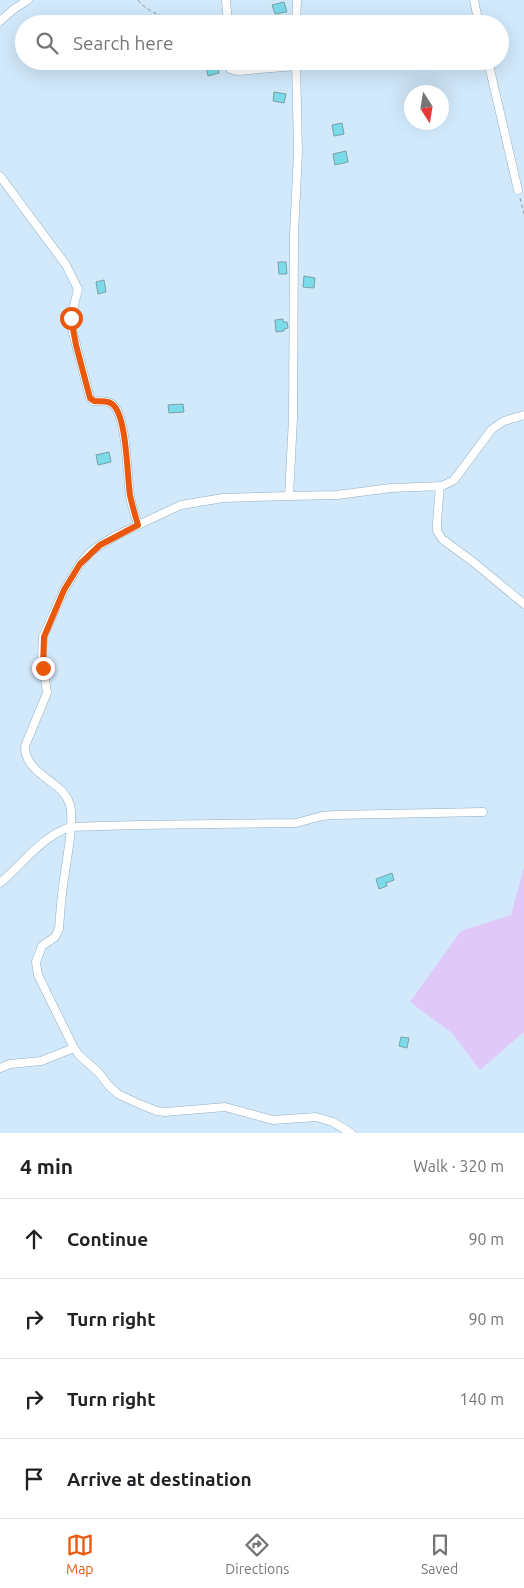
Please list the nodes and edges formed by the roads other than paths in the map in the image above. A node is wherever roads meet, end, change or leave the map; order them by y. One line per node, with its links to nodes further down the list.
1 (28, 0): 8 (street)
2 (226, 0): 5 (street)
3 (297, 0): 6 (street)
4 (474, 0): 7 (street)
5 (227, 15)
6 (296, 15)
7 (477, 15)
8 (0, 21)
9 (296, 70): 15 (street)
10 (490, 70): 12 (street)
11 (0, 176): 16 (street)
12 (518, 190)
13 (524, 415): 14 (street)
14 (440, 486): 15 (street); 17 (street)
15 (289, 496): 16 (street)
16 (138, 525): 19 (street)
17 (524, 604)
18 (483, 812): 19 (street)
19 (70, 827): 20 (street); 21 (street)
20 (0, 883)
21 (74, 1048): 22 (street); 23 (street)
22 (0, 1068)
23 (350, 1133)

